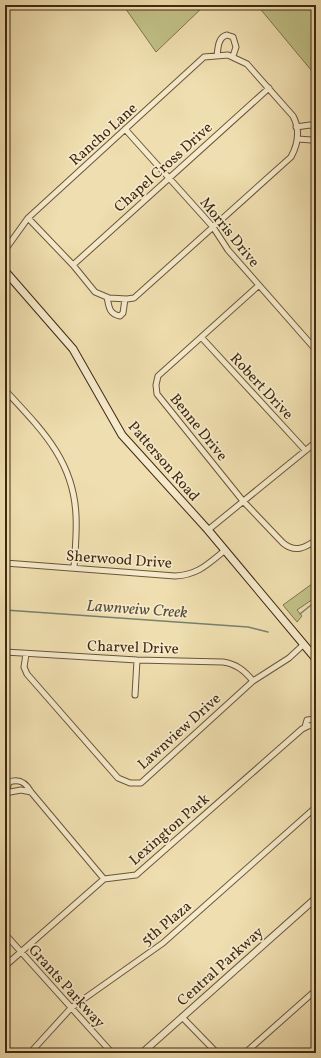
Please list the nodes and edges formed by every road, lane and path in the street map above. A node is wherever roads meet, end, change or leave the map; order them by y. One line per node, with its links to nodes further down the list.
1 (231, 55): 2 (street, Rancho Lane); 2 (street); 3 (street)
2 (217, 56): 6 (street, Rancho Lane)
3 (269, 88): 4 (street); 9 (street, Chapel Cross Drive)
4 (296, 127): 5 (street); 8 (street)
5 (316, 128)
6 (125, 129): 9 (street, Morris Drive); 10 (street, Rancho Lane)
7 (316, 136): 8 (street)
8 (297, 139): 11 (street)
9 (168, 178): 11 (street, Morris Drive); 13 (street, Chapel Cross Drive)
10 (28, 218): 12 (street, Rancho Lane); 13 (street)
11 (213, 227): 15 (street, Morris Drive); 17 (street)
12 (5, 250)
13 (72, 264): 16 (street)
14 (5, 270): 24 (main road, Patterson Road)
15 (258, 286): 18 (street, Benne Drive); 19 (street, Morris Drive)
16 (107, 297): 17 (street); 17 (street)
17 (125, 299)
18 (202, 338): 22 (street, Robert Drive); 23 (street, Benne Drive)
19 (316, 350)
20 (5, 390): 28 (street)
21 (316, 442): 22 (street)
22 (305, 450): 23 (street)
23 (243, 501): 24 (street); 25 (street, Benne Drive)
24 (208, 530): 26 (main road, Patterson Road)
25 (316, 540)
26 (224, 551): 28 (street, Sherwood Drive); 29 (main road, Patterson Road)
27 (5, 563): 28 (street, Sherwood Drive)
28 (74, 568)
29 (303, 646): 32 (main road, Patterson Road); 34 (street, Lawnview Drive)
30 (5, 652): 31 (street, Charvel Drive)
31 (26, 654): 33 (street, Charvel Drive); 34 (street, Lawnview Drive)
32 (316, 659)
33 (137, 660): 34 (street, Charvel Drive); 35 (street)
34 (253, 681)
35 (135, 695)
36 (316, 719): 38 (street, Lexington Park)
37 (316, 725): 38 (street)
38 (305, 727): 42 (street, Lexington Park)
39 (31, 792): 40 (street); 40 (street); 42 (street)
40 (6, 793)
41 (316, 807): 48 (street, 5th Plaza)
42 (104, 879): 45 (street)
43 (316, 898): 49 (street, Central Parkway)
44 (5, 934): 45 (street, Grants Parkway)
45 (20, 952): 46 (street); 48 (street, Grants Parkway)
46 (5, 966)
47 (316, 990): 54 (street)
48 (71, 1008): 50 (street, 5th Plaza); 51 (street, Grants Parkway)
49 (182, 1017): 52 (street, Central Parkway); 53 (street)
50 (30, 1053)
51 (112, 1053)
52 (142, 1053)
53 (217, 1053)
54 (245, 1053)

